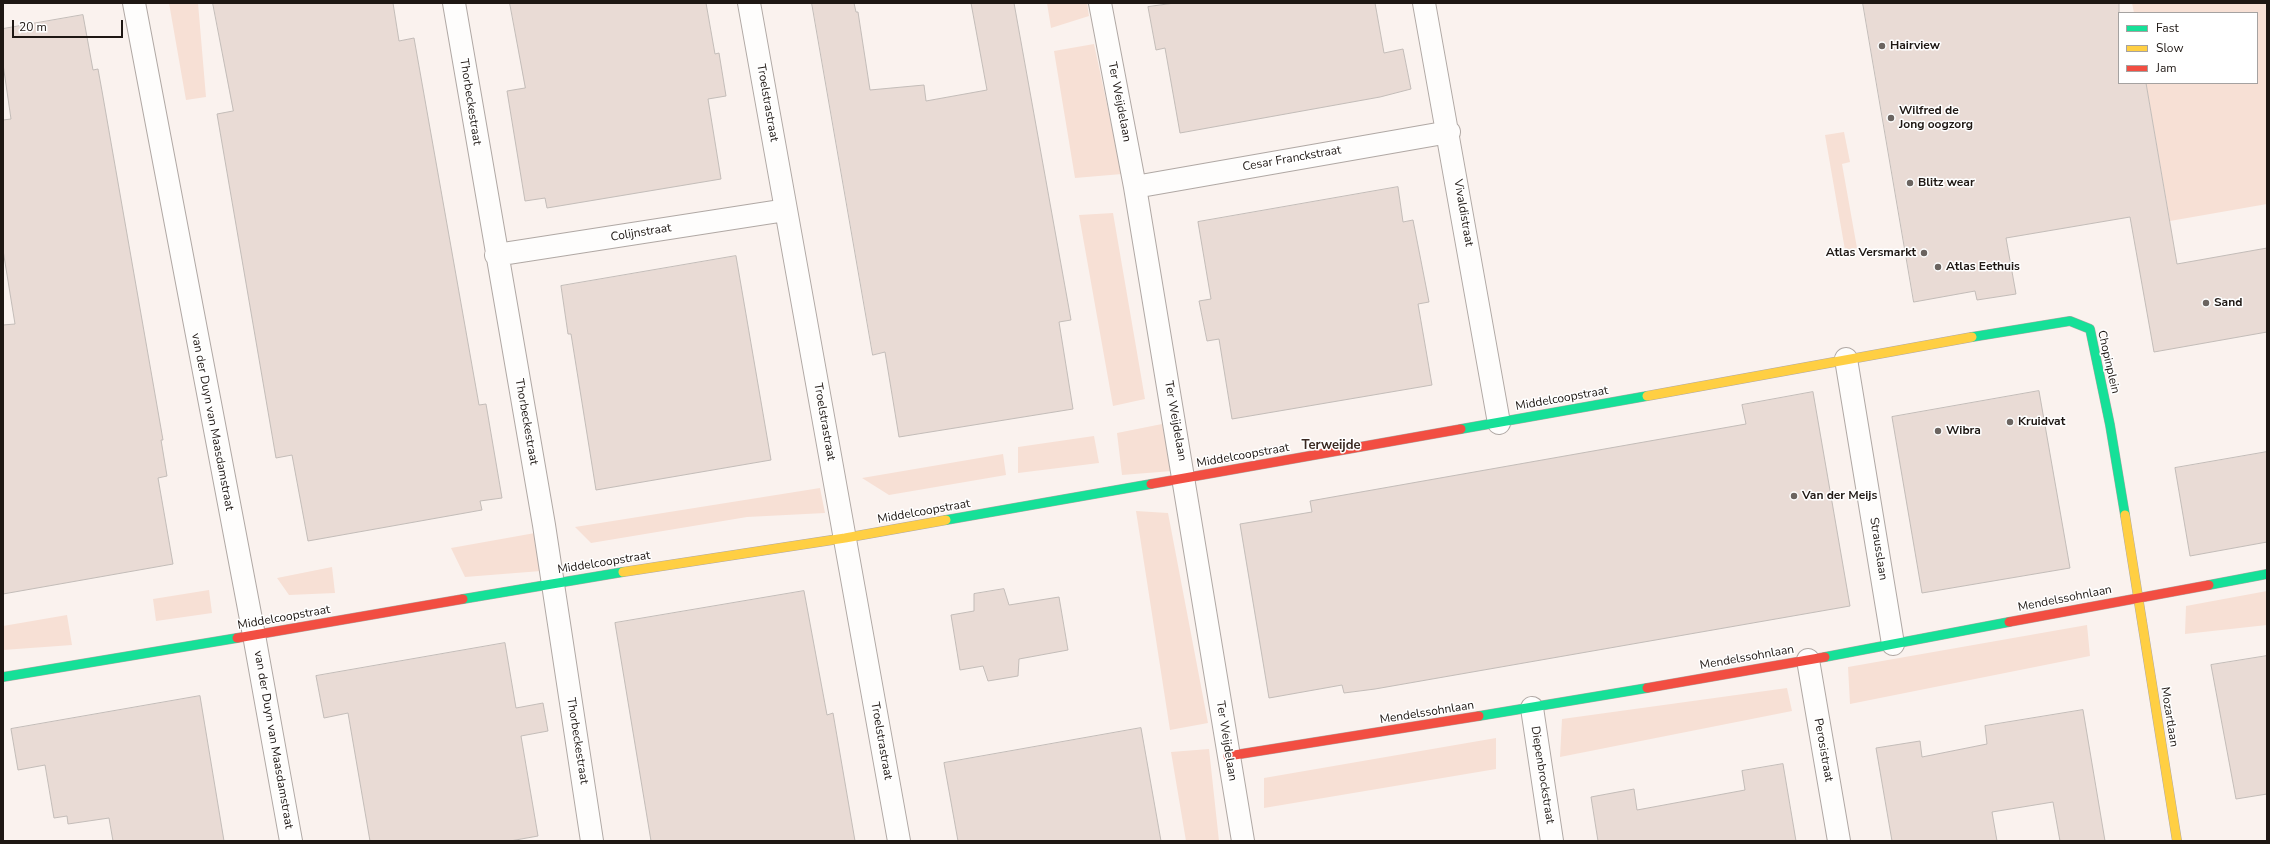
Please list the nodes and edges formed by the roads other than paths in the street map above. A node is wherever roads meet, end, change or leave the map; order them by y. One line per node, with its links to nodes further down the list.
1 (134, 3): 17 (street, van der Duyn van Maasdamstraat)
2 (454, 3): 9 (street, Thorbeckestraat)
3 (749, 3): 8 (street, Troelstrastraat)
4 (1100, 3): 7 (street, Ter Weijdelaan)
5 (1424, 3): 6 (street, Vivaldistraat)
6 (1449, 132): 7 (street, Cesar Franckstraat); 11 (street, Vivaldistraat)
7 (1135, 187): 12 (street, Ter Weijdelaan)
8 (786, 210): 9 (street, Colijnstraat); 13 (street, Troelstrastraat)
9 (496, 256): 15 (street, Thorbeckestraat)
10 (1846, 359): 11 (street, Middelcoopstraat); 16 (street, Chopinplein); 18 (street, Strausslaan)
11 (1499, 423): 12 (street, Middelcoopstraat)
12 (1184, 478): 13 (street, Middelcoopstraat); 22 (street, Ter Weijdelaan)
13 (845, 538): 15 (street, Middelcoopstraat); 25 (street, Troelstrastraat)
14 (2267, 574): 16 (street, Mendelssohnlaan)
15 (552, 582): 17 (street, Middelcoopstraat); 24 (street, Thorbeckestraat)
16 (2138, 597): 18 (street, Mendelssohnlaan); 29 (street, Mozartlaan)
17 (254, 636): 20 (street, Middelcoopstraat); 23 (street, van der Duyn van Maasdamstraat)
18 (1893, 644): 19 (street, Mendelssohnlaan)
19 (1808, 660): 21 (street, Mendelssohnlaan); 28 (street, Perosistraat)
20 (3, 677)
21 (1532, 708): 22 (street, Mendelssohnlaan); 27 (street, Diepenbrockstraat)
22 (1228, 756): 26 (street, Ter Weijdelaan)
23 (291, 841)
24 (592, 841)
25 (899, 841)
26 (1243, 841)
27 (1552, 841)
28 (1838, 841)
29 (2178, 841)

